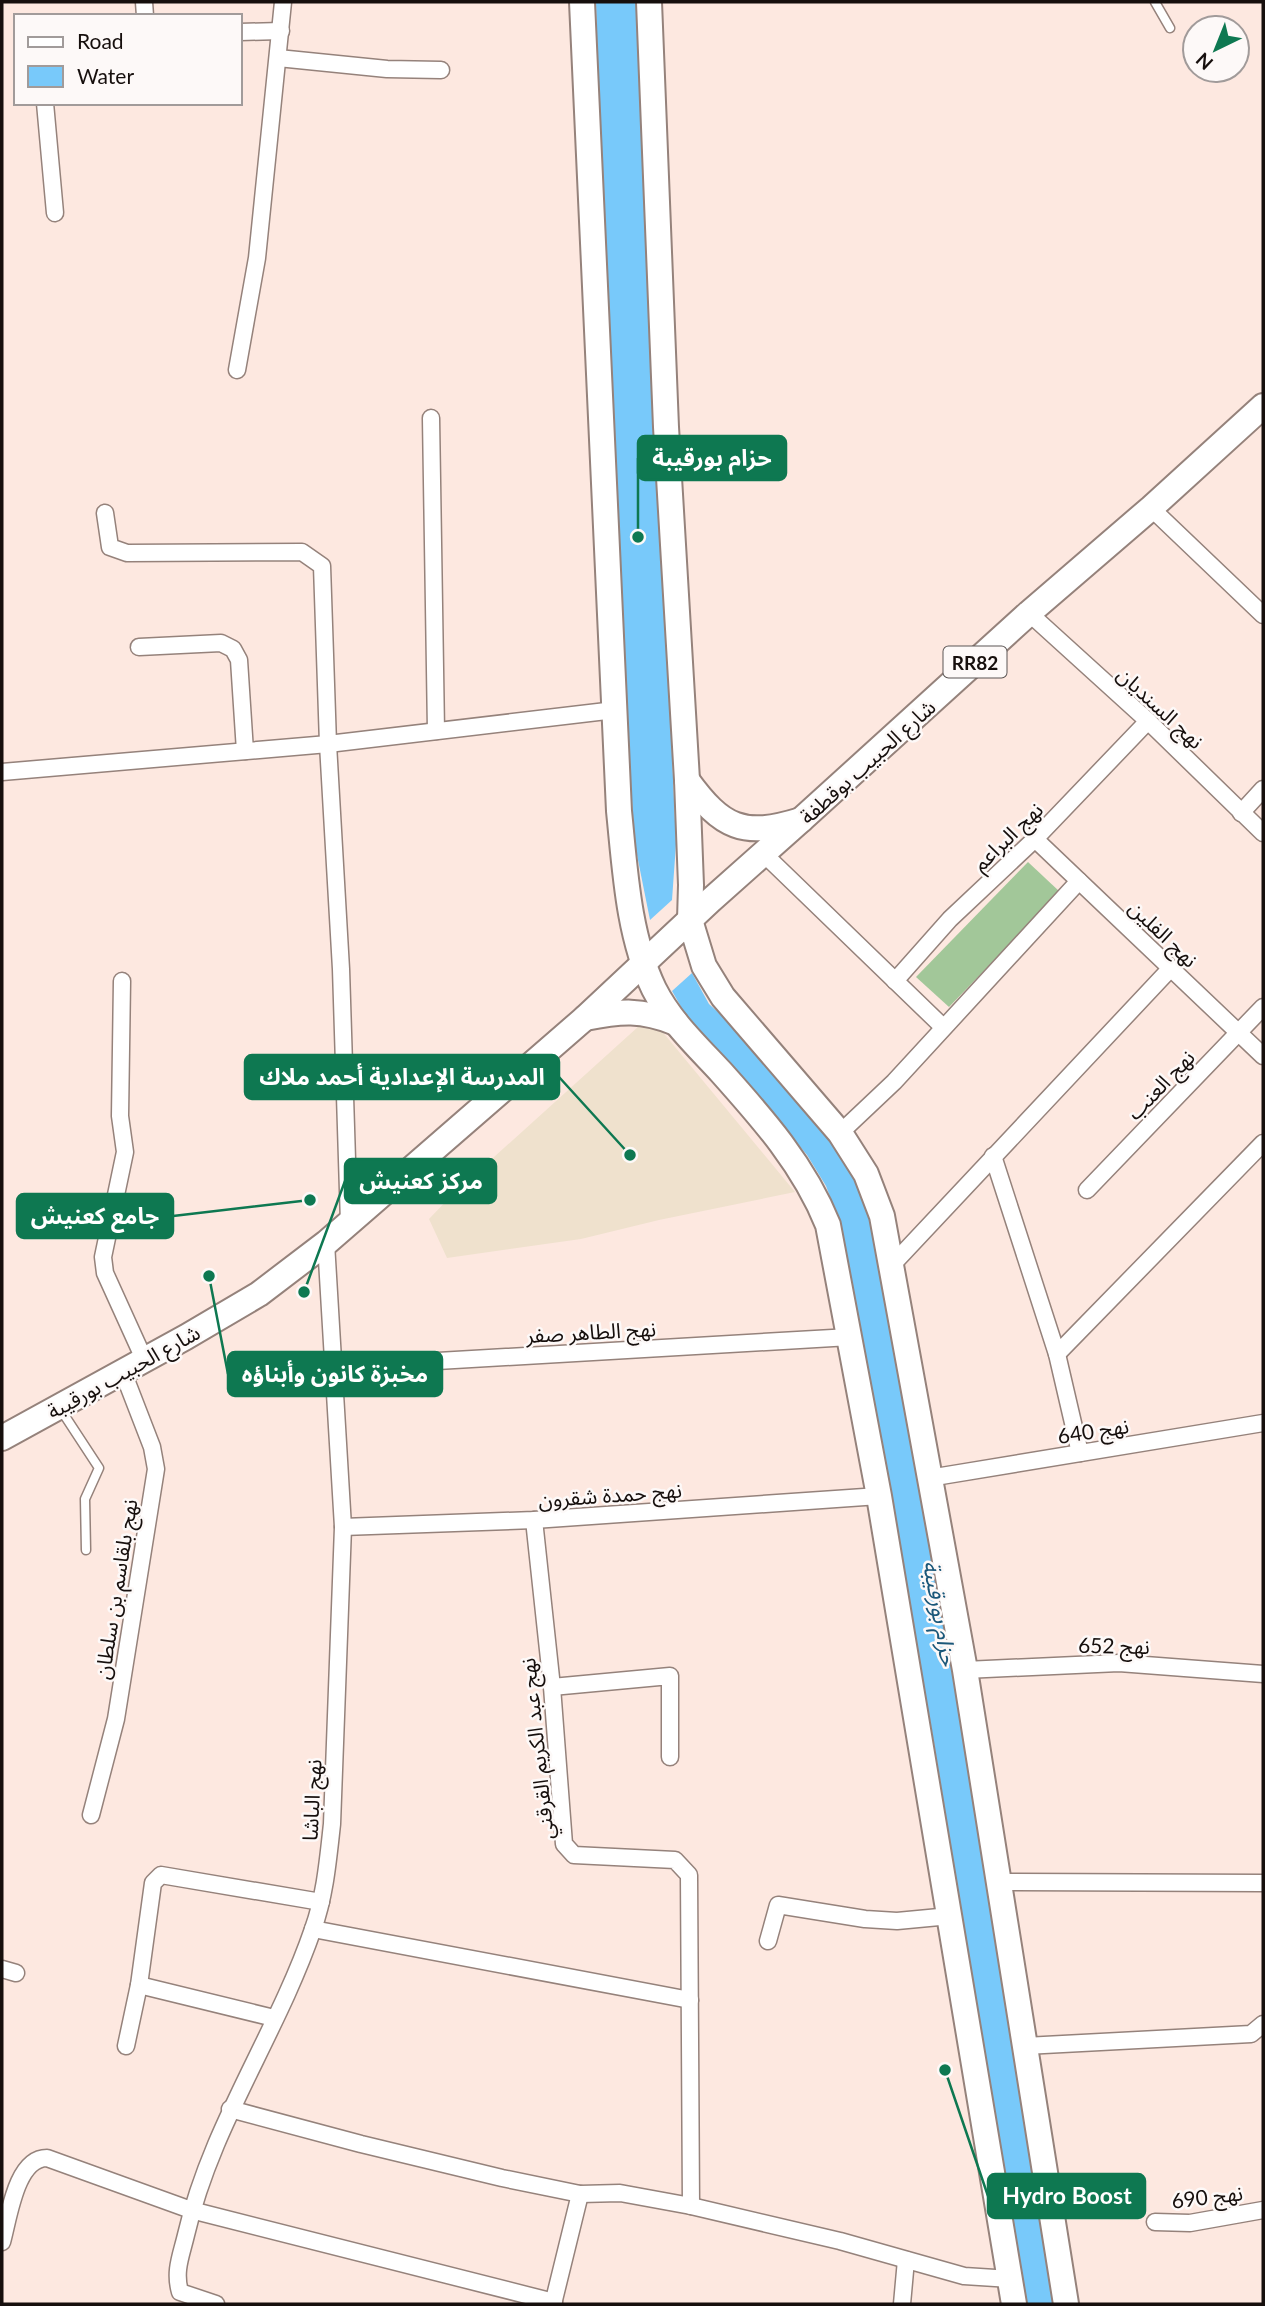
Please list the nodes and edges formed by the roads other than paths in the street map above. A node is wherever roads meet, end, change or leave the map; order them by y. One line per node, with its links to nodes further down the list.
1 (283, 2): 6 (street)
2 (582, 2): 20 (main road)
3 (649, 2): 26 (main road)
4 (1155, 2): 5 (lane)
5 (1170, 28)
6 (281, 31): 7 (street); 8 (street)
7 (242, 32)
8 (278, 58): 9 (street); 12 (street)
9 (441, 70)
10 (45, 105): 11 (street)
11 (55, 213)
12 (237, 370)
13 (1263, 406): 15 (main road, شارع الحبيب بوقطفة / RR82)
14 (431, 418): 22 (street)
15 (1151, 508): 17 (main road, شارع الحبيب بوقطفة / RR82); 18 (street)
16 (105, 513): 23 (street)
17 (1029, 613): 21 (street, نهج السنديان); 29 (main road, شارع الحبيب بوقطفة / RR82)
18 (1263, 615)
19 (139, 647): 24 (street)
20 (615, 710): 22 (street); 35 (main road)
21 (1148, 721): 28 (street, نهج السنديان); 31 (street, نهج البراعم)
22 (436, 731): 23 (street)
23 (328, 744): 24 (street); 49 (street)
24 (245, 751): 25 (street)
25 (2, 772)
26 (687, 780): 29 (main road); 34 (main road)
27 (1263, 789): 28 (street)
28 (1241, 813): 30 (street, نهج السنديان)
29 (802, 820): 32 (main road, شارع الحبيب بوقطفة / RR82)
30 (1263, 833)
31 (1035, 839): 33 (street, نهج الفلين); 38 (street, نهج البراعم)
32 (763, 853): 34 (main road, شارع الحبيب بوقطفة / RR82); 38 (street)
33 (1079, 881): 36 (street, نهج الفلين); 42 (street)
34 (690, 920): 35 (main road, شارع الحبيب بورقيبة / RR82); 45 (main road)
35 (643, 964): 40 (main road, شارع الحبيب بورقيبة / RR82); 41 (main road)
36 (1170, 969): 43 (street, نهج الفلين); 47 (street)
37 (122, 981): 54 (street, نهج بلقاسم بن سلطان)
38 (895, 981): 42 (street)
39 (1263, 1007): 43 (street, نهج العنب)
40 (585, 1018): 41 (main road); 49 (main road, شارع الحبيب بورقيبة / RR82)
41 (676, 1023): 52 (main road)
42 (943, 1027): 45 (street)
43 (1239, 1033): 44 (street, نهج الفلين); 48 (street, نهج العنب)
44 (1263, 1056)
45 (840, 1133): 51 (main road)
46 (1263, 1143): 53 (street)
47 (993, 1156): 51 (street); 53 (street)
48 (1087, 1190)
49 (349, 1223): 50 (main road, شارع الحبيب بورقيبة / RR82)
50 (326, 1243): 54 (main road, شارع الحبيب بورقيبة / RR82); 55 (street, نهج الباشا)
51 (892, 1265): 60 (main road)
52 (850, 1337): 55 (street, نهج الطاهر صفر); 61 (main road)
53 (1057, 1354): 59 (street)
54 (134, 1365): 56 (main road, شارع الحبيب بورقيبة / RR82); 69 (street, نهج بلقاسم بن سلطان)
55 (335, 1367): 63 (street, نهج الباشا)
56 (59, 1407): 58 (main road, شارع الحبيب بورقيبة / RR82); 64 (lane)
57 (1263, 1423): 59 (street, نهج 640)
58 (2, 1438)
59 (1080, 1453): 60 (street, نهج 640)
60 (929, 1478): 65 (main road)
61 (879, 1496): 62 (street, نهج حمدة شقرون); 73 (main road)
62 (534, 1520): 63 (street, نهج حمدة شقرون); 67 (street, نهج عبد الكريم القرقني)
63 (343, 1527): 72 (street, نهج الباشا)
64 (86, 1550)
65 (965, 1670): 66 (street, نهج 652); 70 (main road)
66 (1263, 1674)
67 (552, 1687): 68 (street); 77 (street, نهج عبد الكريم القرقني)
68 (670, 1757)
69 (91, 1815)
70 (1000, 1882): 71 (street); 81 (main road)
71 (1263, 1883)
72 (321, 1902): 74 (street, نهج الباشا); 76 (street)
73 (950, 1916): 75 (street); 90 (main road)
74 (313, 1929): 77 (street); 78 (street, نهج الباشا)
75 (768, 1941)
76 (139, 1985): 78 (street); 80 (street)
77 (690, 2000): 84 (street, نهج عبد الكريم القرقني)
78 (274, 2018): 82 (street, نهج الباشا)
79 (1263, 2024): 81 (street)
80 (126, 2046)
81 (1025, 2046): 95 (main road)
82 (230, 2109): 83 (street); 85 (street, نهج الباشا)
83 (580, 2194): 84 (street); 91 (street)
84 (691, 2206): 89 (street)
85 (191, 2210): 88 (street); 91 (street); 92 (street, نهج الباشا)
86 (1263, 2210): 87 (street, نهج 690)
87 (1155, 2222)
88 (2, 2242)
89 (905, 2260): 90 (street); 93 (street)
90 (1011, 2279): 94 (main road)
91 (554, 2303)
92 (216, 2304)
93 (902, 2304)
94 (1014, 2304)
95 (1066, 2304)

